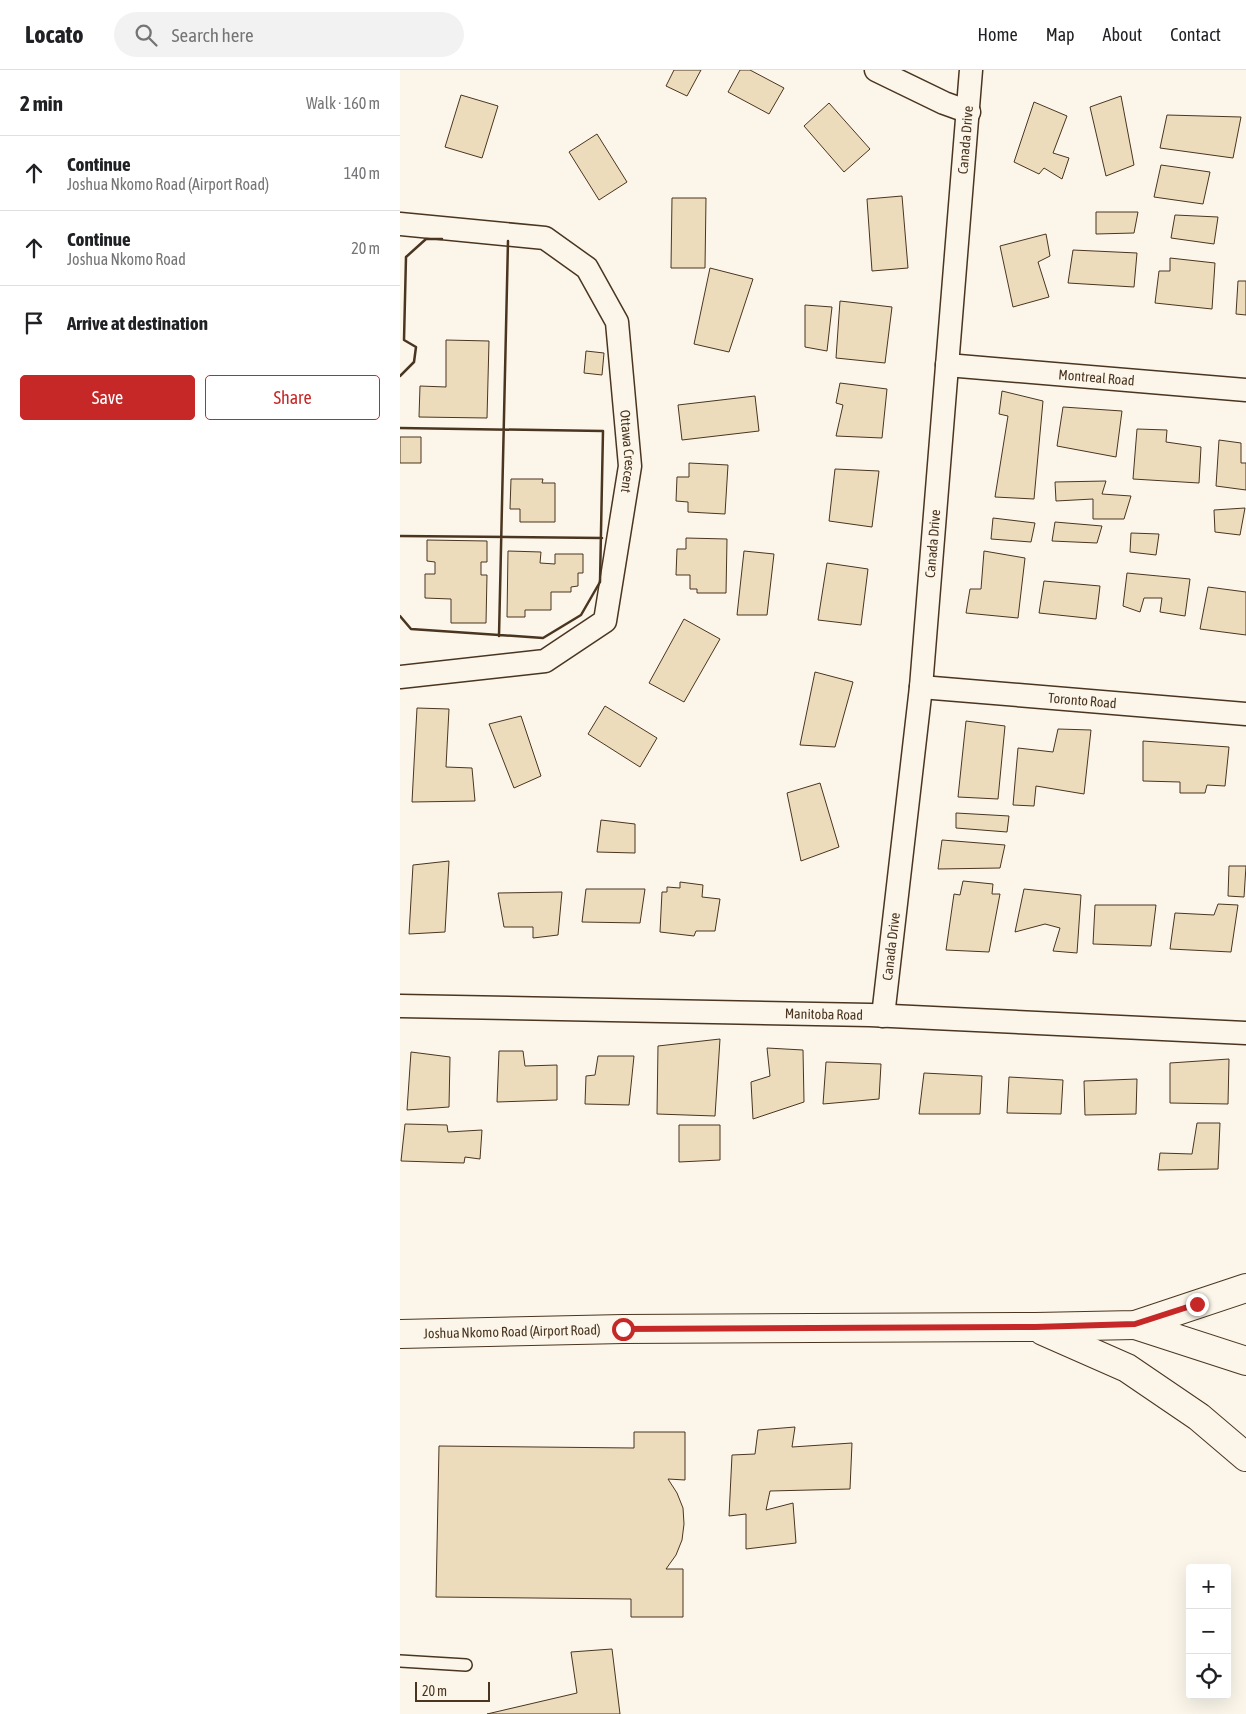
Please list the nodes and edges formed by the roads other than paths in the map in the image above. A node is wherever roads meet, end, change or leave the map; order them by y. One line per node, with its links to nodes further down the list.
1 (876, 70): 3 (street)
2 (971, 70): 3 (street, Canada Drive)
3 (969, 112): 5 (street, Canada Drive)
4 (400, 224): 7 (street, Ottawa Crescent)
5 (947, 364): 6 (street, Montreal Road); 8 (street, Canada Drive)
6 (1246, 390)
7 (400, 677)
8 (921, 687): 9 (street, Toronto Road); 11 (street, Canada Drive)
9 (1246, 714)
10 (400, 1006): 11 (street, Manitoba Road)
11 (883, 1016): 12 (street, Manitoba Road)
12 (1246, 1033)
13 (1246, 1288): 14 (street)
14 (1135, 1324): 15 (street, Joshua Nkomo Road (Airport Road)); 17 (street)
15 (1035, 1327): 16 (street, Joshua Nkomo Road (Airport Road)); 18 (street)
16 (400, 1334)
17 (1246, 1361)
18 (1246, 1457)
19 (400, 1661): 20 (lane)
20 (466, 1665)

